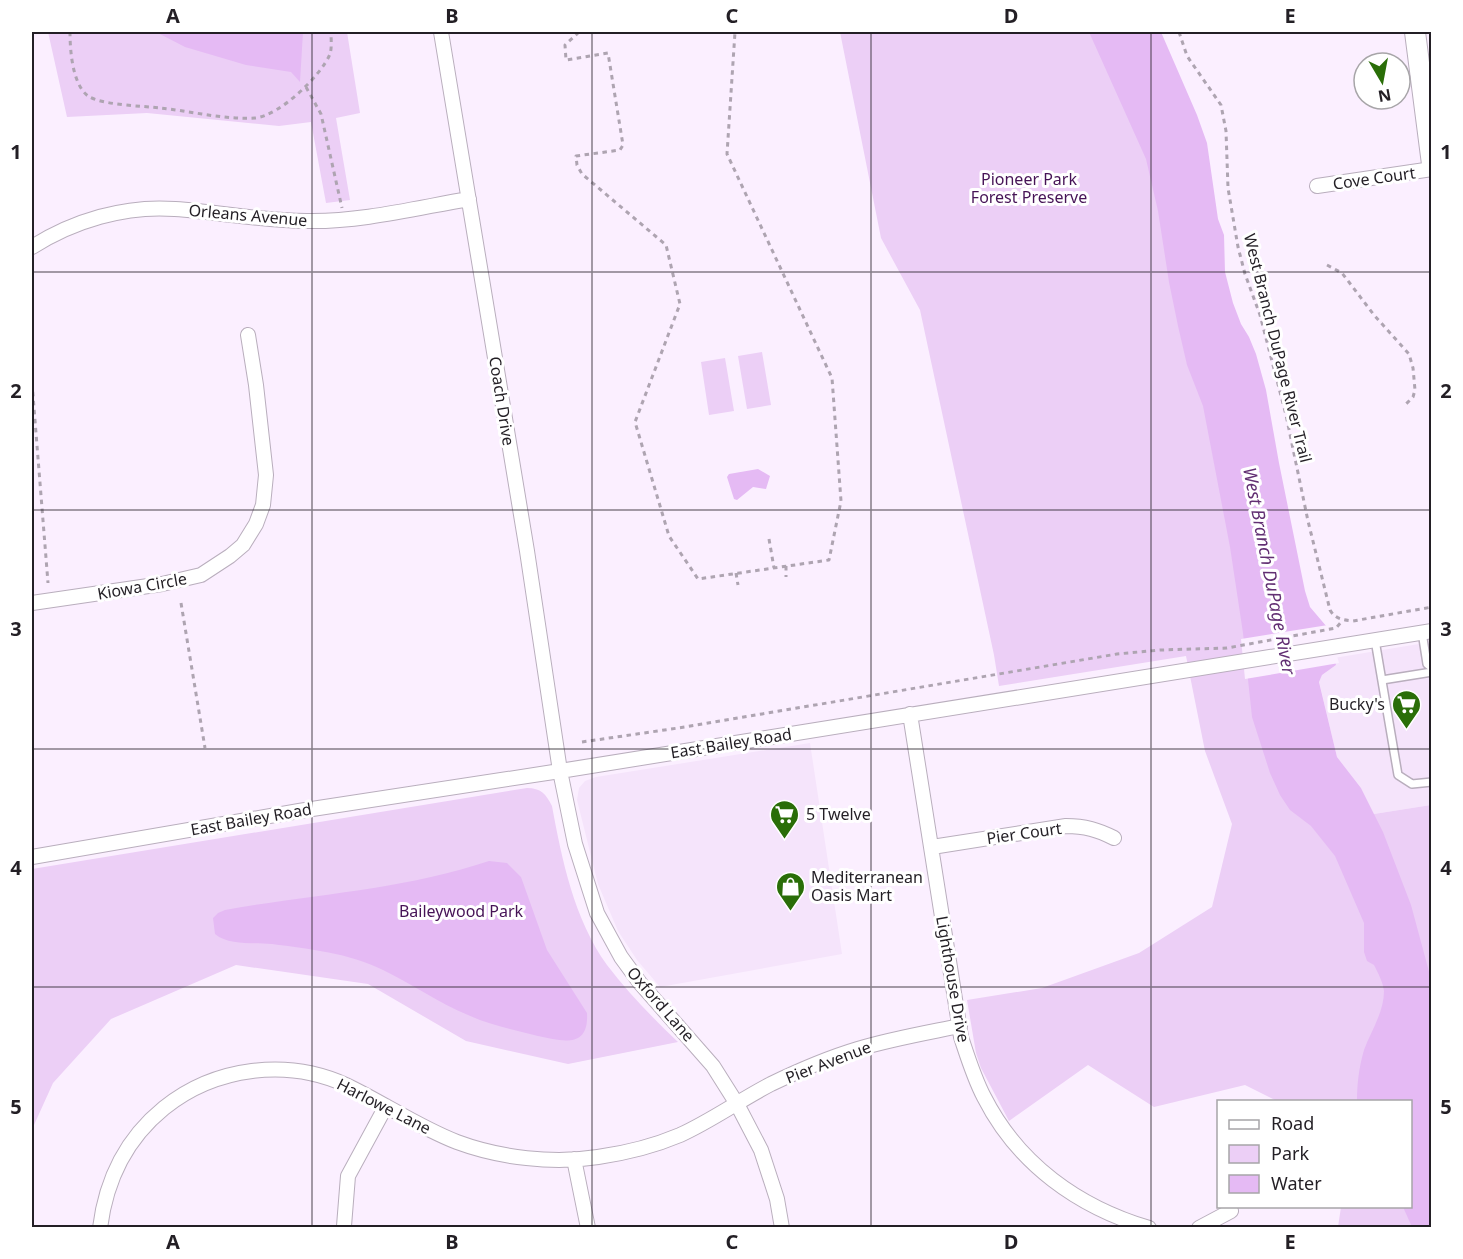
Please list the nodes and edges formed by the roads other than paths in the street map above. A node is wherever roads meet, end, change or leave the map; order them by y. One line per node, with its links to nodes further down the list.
1 (441, 32): 6 (street, Coach Drive)
2 (1415, 32): 3 (main road)
3 (1431, 164)
4 (1431, 169): 5 (street, Cove Court)
5 (1317, 186)
6 (469, 199): 7 (street, Orleans Avenue); 15 (street, Coach Drive)
7 (32, 247)
8 (249, 335): 9 (street, Kiowa Circle)
9 (32, 603)
10 (1427, 631): 11 (street, East Bailey Road); 12 (lane)
11 (1375, 640): 13 (lane); 14 (street, East Bailey Road)
12 (1431, 670): 13 (lane)
13 (1382, 680): 16 (lane)
14 (910, 714): 15 (street, East Bailey Road); 18 (street, Lighthouse Drive)
15 (560, 771): 19 (street, East Bailey Road); 21 (street, Oxford Lane)
16 (1431, 782)
17 (1114, 838): 18 (street, Pier Court)
18 (932, 847): 20 (street, Lighthouse Drive)
19 (32, 856)
20 (960, 1026): 21 (street, Pier Avenue); 29 (street, Lighthouse Drive)
21 (737, 1104): 23 (street, Harlowe Lane); 28 (street, Oxford Lane)
22 (386, 1106): 23 (street, Harlowe Lane); 25 (street); 26 (street, Harlowe Lane)
23 (574, 1159): 27 (street)
24 (1232, 1211): 30 (street)
25 (344, 1226)
26 (100, 1227)
27 (588, 1227)
28 (782, 1227)
29 (1149, 1227)
30 (1199, 1227)

